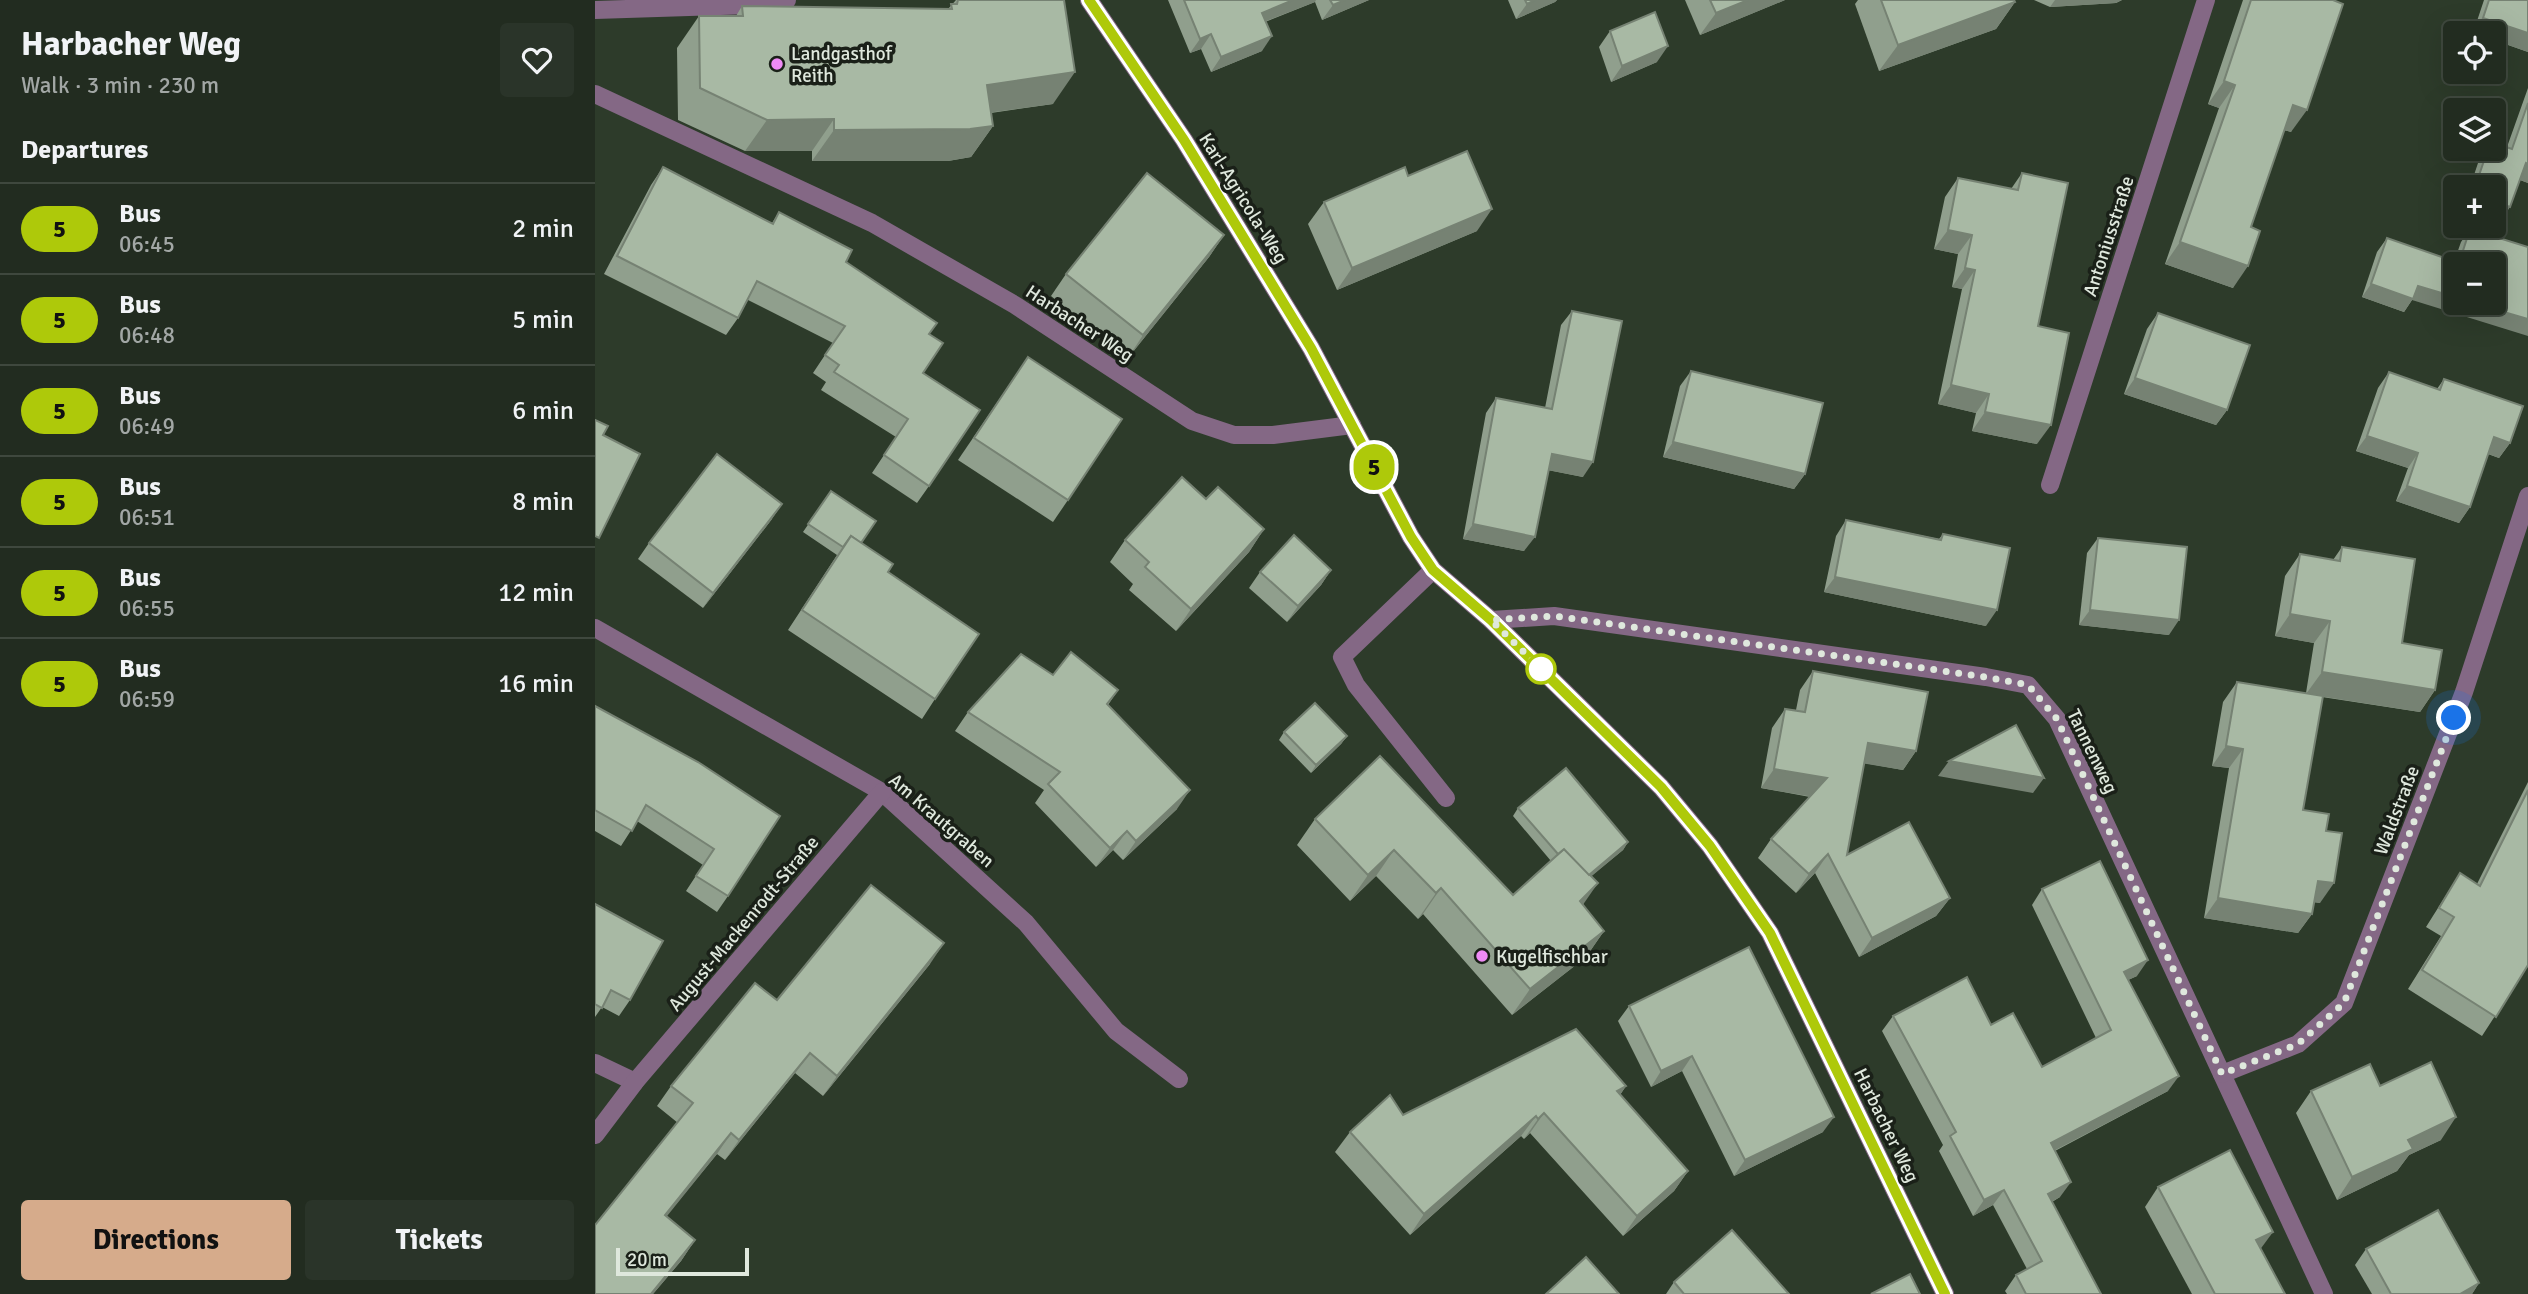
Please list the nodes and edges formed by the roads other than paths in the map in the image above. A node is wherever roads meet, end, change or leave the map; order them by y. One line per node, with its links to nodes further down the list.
1 (787, 0): 4 (street)
2 (1089, 0): 6 (street, Karl-Agricola-Weg)
3 (2206, 0): 7 (street, Antoniusstraße)
4 (595, 10)
5 (595, 94): 6 (street, Harbacher Weg)
6 (1352, 425): 9 (street, Harbacher Weg)
7 (2050, 485)
8 (2528, 496): 15 (street, Waldstraße)
9 (1433, 570): 10 (street, Harbacher Weg); 13 (street)
10 (1491, 620): 15 (street, Tannenweg); 19 (street, Harbacher Weg)
11 (595, 628): 12 (street, Am Krautgraben)
12 (882, 792): 16 (street, Am Krautgraben); 17 (street, August-Mackenrodt-Straße)
13 (1446, 798)
14 (595, 1063): 17 (street)
15 (2222, 1074): 20 (street, Tannenweg)
16 (1179, 1079)
17 (635, 1082): 18 (street, August-Mackenrodt-Straße)
18 (595, 1135)
19 (1945, 1294)
20 (2324, 1294)

